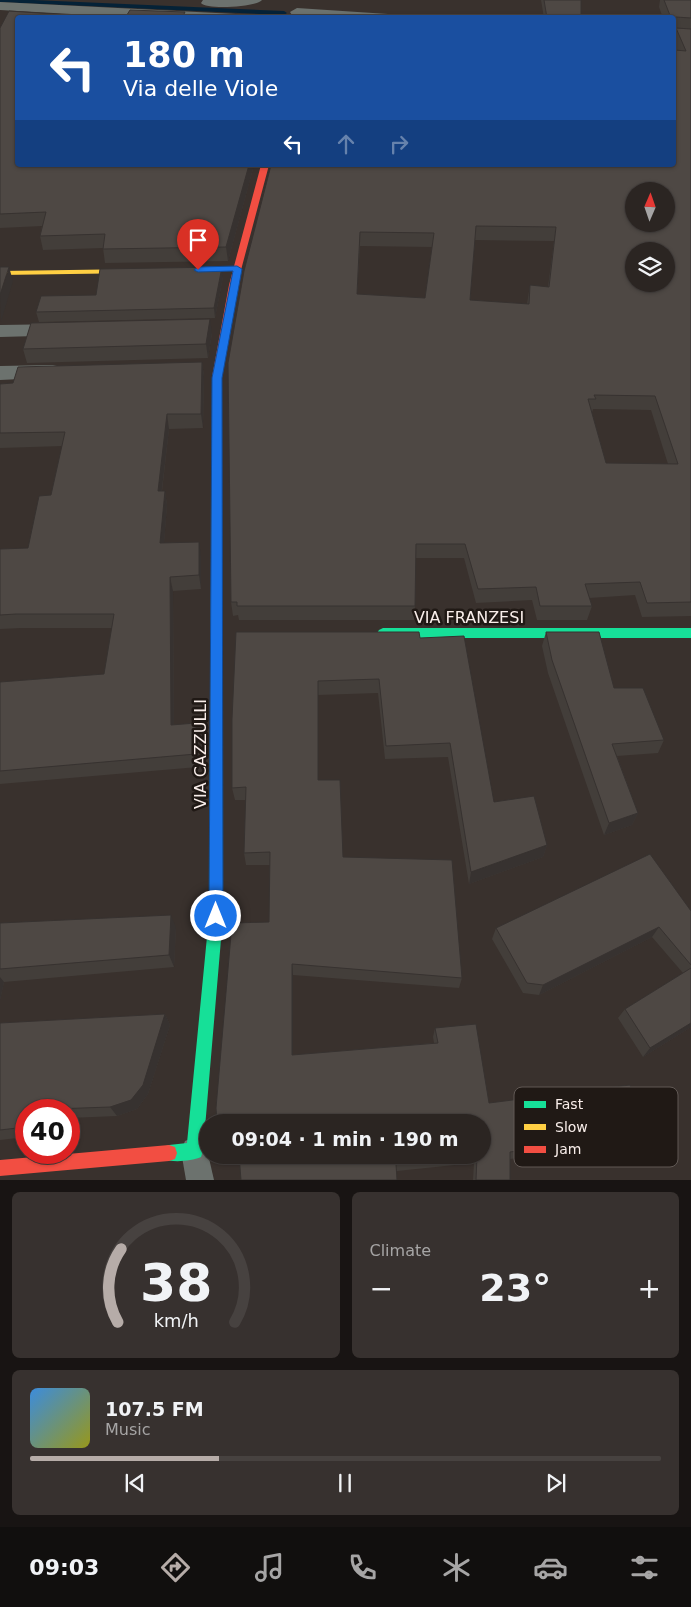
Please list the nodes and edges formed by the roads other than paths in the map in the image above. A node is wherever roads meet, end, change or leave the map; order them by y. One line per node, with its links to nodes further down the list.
1 (144, 0): 2 (street)
2 (255, 0)
3 (0, 6): 5 (street)
4 (298, 10): 6 (street)
5 (177, 15)
6 (354, 15)
7 (264, 167): 16 (street, VIA CAZZULLI)
8 (148, 270): 9 (street)
9 (0, 273)
10 (89, 329): 11 (street)
11 (0, 331)
12 (70, 372): 13 (street)
13 (0, 373)
14 (376, 633): 15 (street, VIA FRANZESI)
15 (691, 633)
16 (195, 1152): 17 (street); 18 (lane)
17 (0, 1168)
18 (200, 1180)

